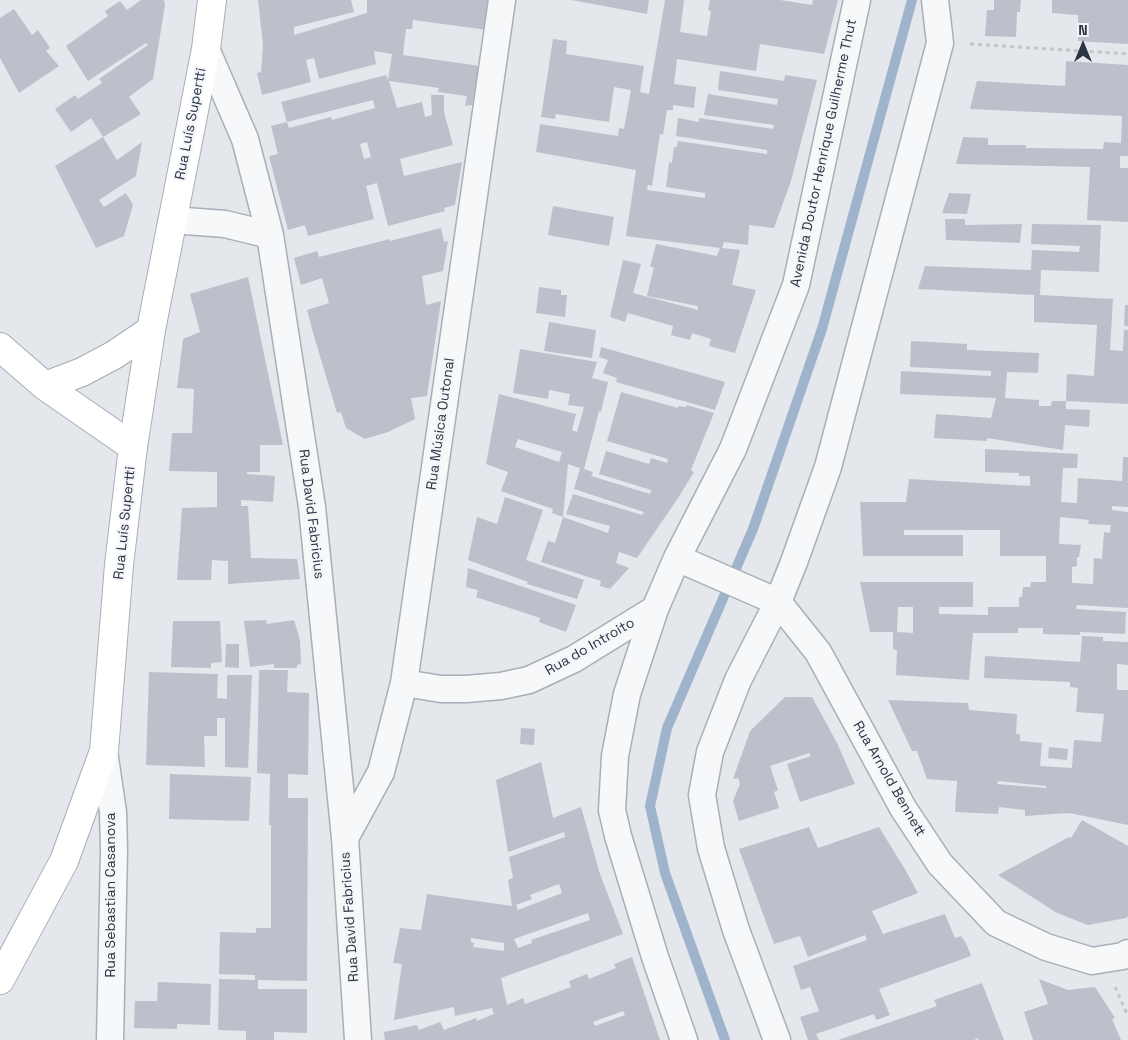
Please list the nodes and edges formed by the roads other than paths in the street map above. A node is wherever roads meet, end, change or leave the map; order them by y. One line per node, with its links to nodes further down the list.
1 (212, 0): 5 (street)
2 (502, 0): 15 (street, Rua Música Outonal)
3 (857, 0): 12 (street, Avenida Doutor Henrique Guilherme Thut)
4 (935, 0): 13 (street)
5 (206, 49): 6 (street, Rua Luís Supertti); 7 (street, Rua David Fabricius)
6 (172, 220): 7 (street); 8 (street, Rua Luís Supertti)
7 (270, 234): 17 (street, Rua David Fabricius)
8 (151, 330): 10 (street); 11 (street, Rua Luís Supertti)
9 (0, 347): 10 (street)
10 (45, 386): 11 (street)
11 (133, 447): 16 (street, Rua Luís Supertti)
12 (677, 558): 13 (street, Rua Arnold Bennett); 14 (street, Avenida Doutor Henrique Guilherme Thut)
13 (778, 602): 18 (street, Rua Arnold Bennett); 23 (street)
14 (655, 609): 15 (street, Rua do Introito); 22 (street, Avenida Doutor Henrique Guilherme Thut)
15 (404, 683): 17 (street, Rua Música Outonal)
16 (104, 751): 19 (street, Rua Luís Supertti); 20 (street, Rua Sebastian Casanova)
17 (345, 838): 21 (street, Rua David Fabricius)
18 (1128, 954)
19 (0, 980)
20 (110, 1040)
21 (358, 1040)
22 (684, 1040)
23 (777, 1040)

